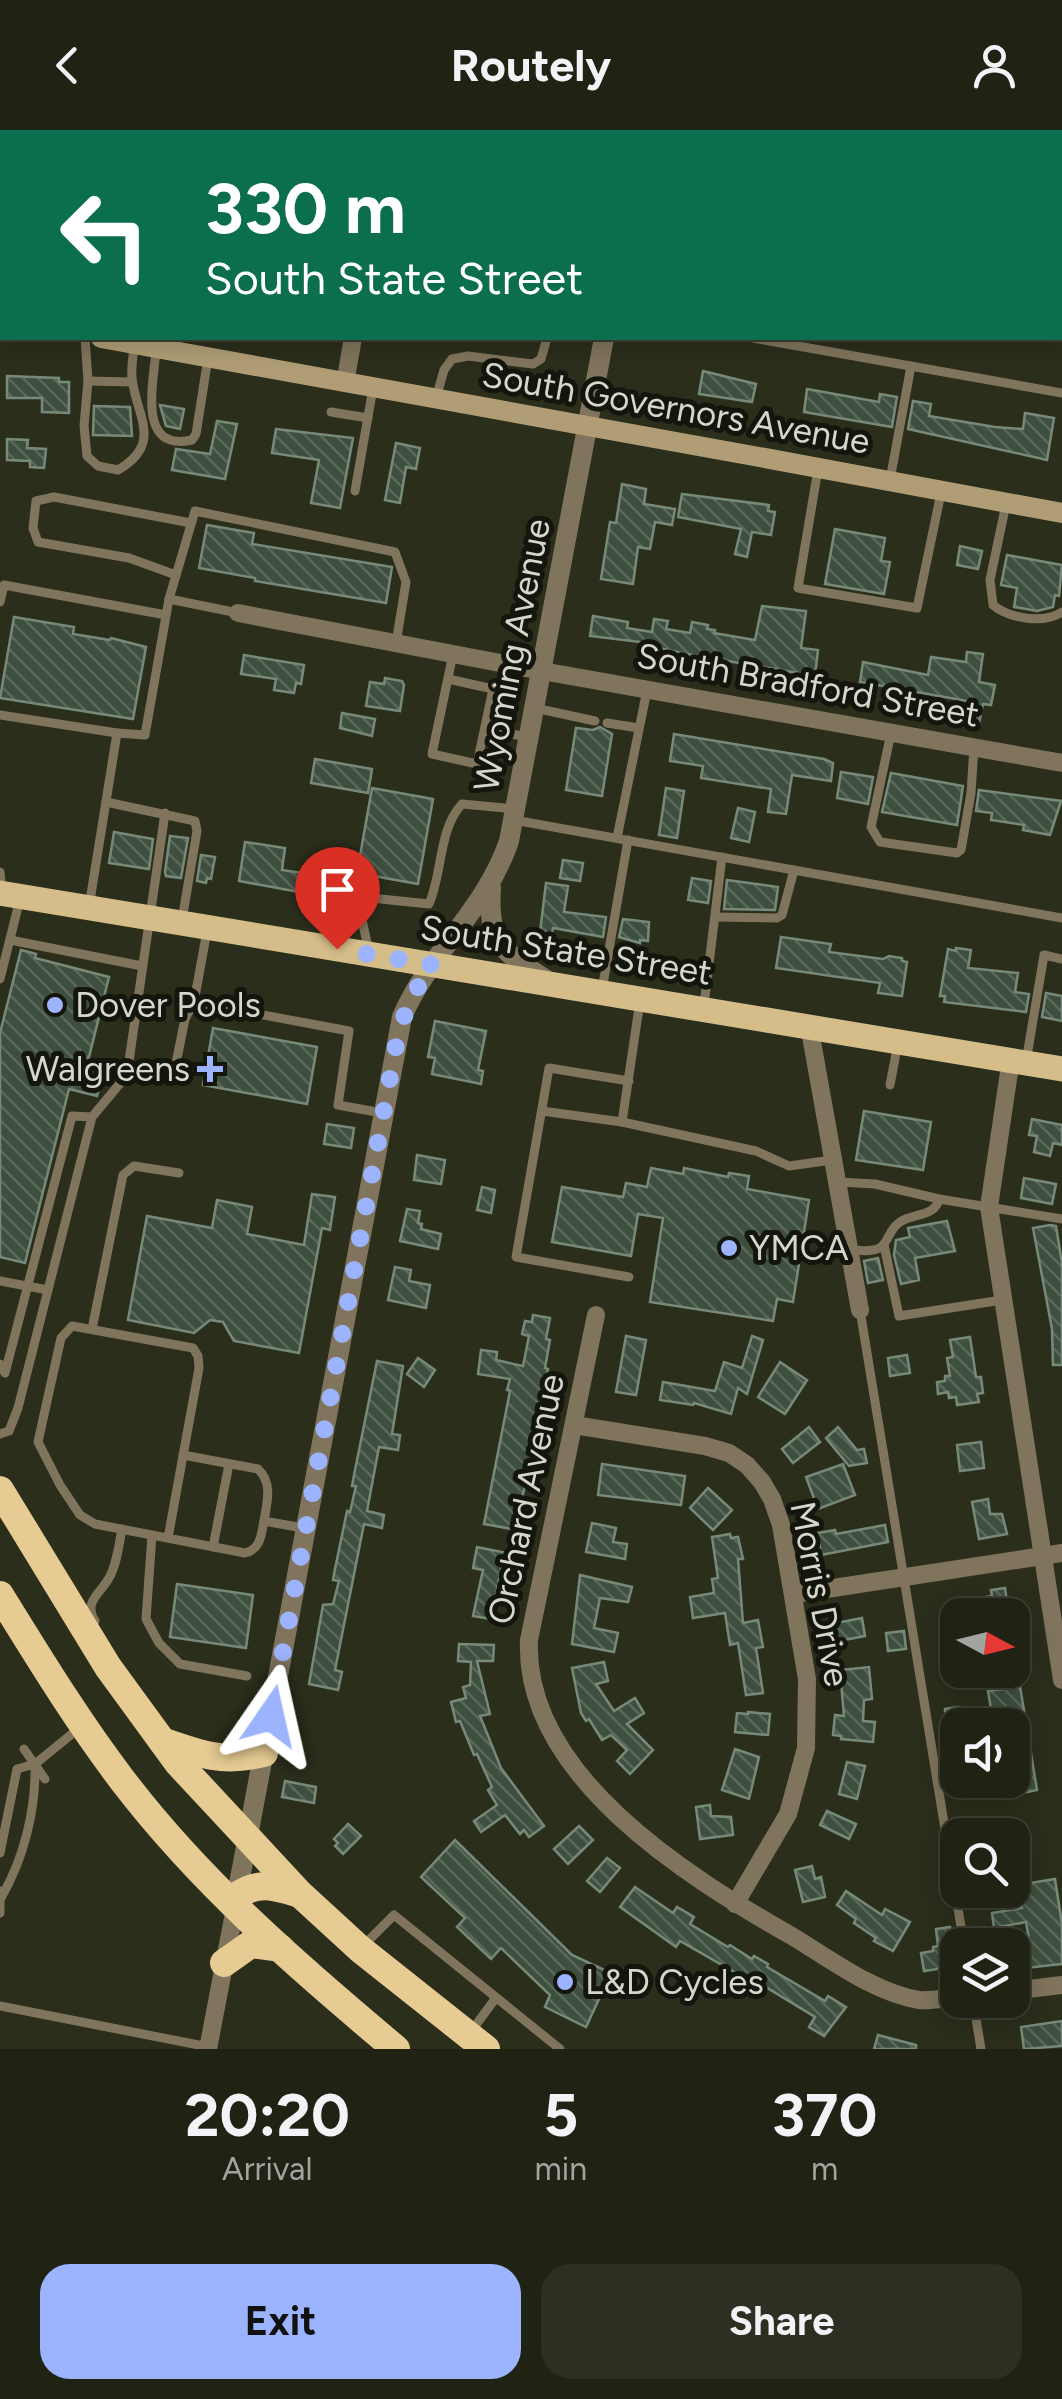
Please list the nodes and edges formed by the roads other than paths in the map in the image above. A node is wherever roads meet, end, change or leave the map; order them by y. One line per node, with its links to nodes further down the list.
1 (86, 340): 11 (lane)
2 (112, 340): 7 (main road, South Governors Avenue)
3 (354, 340): 13 (street)
4 (546, 340): 16 (lane)
5 (604, 340): 19 (street, Wyoming Avenue)
6 (764, 340): 10 (lane)
7 (134, 344): 8 (main road, South Governors Avenue); 12 (lane)
8 (156, 347): 9 (main road, South Governors Avenue); 9 (lane)
9 (208, 358): 13 (main road, South Governors Avenue)
10 (912, 366): 15 (lane); 21 (lane)
11 (88, 380): 12 (lane); 12 (lane)
12 (132, 382)
13 (345, 383): 14 (main road, South Governors Avenue)
14 (373, 388): 16 (main road, South Governors Avenue); 18 (lane)
15 (1062, 393)
16 (436, 398): 19 (main road, South Governors Avenue)
17 (331, 412): 18 (lane)
18 (368, 418): 23 (lane)
19 (588, 423): 20 (main road, South Governors Avenue); 35 (street, Wyoming Avenue)
20 (819, 467): 21 (main road, South Governors Avenue); 22 (lane)
21 (890, 480): 22 (main road, South Governors Avenue)
22 (941, 490): 24 (main road, South Governors Avenue)
23 (355, 492)
24 (1006, 502): 25 (main road, South Governors Avenue); 30 (lane)
25 (1062, 513)
26 (191, 524): 27 (lane); 27 (lane); 33 (lane)
27 (176, 575): 28 (lane)
28 (169, 599): 31 (lane); 32 (lane)
29 (0, 602): 32 (lane)
30 (1062, 612)
31 (238, 613): 33 (street, South Bradford Street)
32 (166, 615): 45 (lane)
33 (396, 643): 34 (street, South Bradford Street)
34 (454, 654): 35 (street, South Bradford Street); 36 (lane)
35 (542, 671): 37 (street, South Bradford Street); 38 (street, Wyoming Avenue)
36 (448, 679): 42 (lane); 42 (lane)
37 (647, 690): 43 (lane); 44 (street, South Bradford Street)
38 (536, 708): 40 (lane); 46 (street, Wyoming Avenue)
39 (0, 715): 45 (lane)
40 (595, 721)
41 (607, 723): 43 (lane)
42 (485, 728): 46 (lane)
43 (639, 728): 52 (lane)
44 (891, 733): 47 (street, South Bradford Street); 47 (lane)
45 (117, 734): 49 (lane)
46 (530, 738): 51 (street, Wyoming Avenue)
47 (974, 747): 48 (street, South Bradford Street)
48 (1062, 763)
49 (106, 802): 50 (lane); 57 (lane)
50 (165, 812): 59 (lane); 61 (lane)
51 (515, 814): 52 (lane); 55 (street, Wyoming Avenue); 64 (lane)
52 (623, 839): 53 (lane); 70 (lane)
53 (722, 857): 54 (lane); 58 (lane)
54 (794, 870): 58 (lane); 60 (lane)
55 (492, 884): 66 (street, Wyoming Avenue); 69 (street)
56 (6, 889): 57 (main road, South State Street); 63 (lane)
57 (88, 909): 59 (main road, South State Street)
58 (715, 917): 73 (lane)
59 (147, 918): 61 (main road, South State Street); 67 (lane)
60 (1062, 918)
61 (181, 924): 62 (main road, South State Street)
62 (208, 928): 64 (main road, South State Street); 72 (lane)
63 (10, 940): 67 (lane); 68 (lane)
64 (369, 954): 66 (main road, South State Street)
65 (1062, 959): 76 (lane)
66 (435, 965): 69 (main road, South State Street); 82 (street, Wyoming Avenue)
67 (142, 966): 78 (lane)
68 (0, 979)
69 (554, 985): 70 (main road, South State Street)
70 (601, 992): 71 (main road, South State Street)
71 (641, 998): 73 (main road, South State Street); 79 (lane)
72 (194, 1002): 78 (lane); 82 (lane)
73 (704, 1008): 74 (main road, South State Street)
74 (809, 1025): 75 (main road, South State Street); 85 (street)
75 (899, 1041): 76 (main road, South State Street); 80 (lane)
76 (1018, 1061): 77 (main road, South State Street); 89 (street)
77 (1062, 1068)
78 (127, 1075): 83 (lane)
79 (629, 1081): 81 (lane); 84 (lane)
80 (890, 1084)
81 (542, 1112): 84 (lane); 93 (lane)
82 (384, 1113): 111 (street, Wyoming Avenue)
83 (92, 1117): 95 (lane); 96 (lane)
84 (622, 1122): 85 (lane)
85 (832, 1160): 87 (street)
86 (179, 1173): 100 (lane)
87 (836, 1182): 88 (lane); 92 (street)
88 (939, 1199): 89 (lane); 91 (lane)
89 (989, 1207): 90 (lane); 97 (street)
90 (1062, 1219)
91 (884, 1246): 92 (lane); 97 (lane)
92 (849, 1250): 98 (street)
93 (629, 1277)
94 (0, 1280): 95 (lane)
95 (27, 1286): 96 (lane); 101 (lane)
96 (48, 1290): 102 (lane)
97 (1002, 1300): 116 (street)
98 (860, 1310): 117 (lane)
99 (596, 1315): 104 (street, Orchard Avenue)
100 (92, 1328): 103 (lane); 106 (lane)
101 (0, 1364)
102 (18, 1408): 103 (lane); 105 (lane)
103 (42, 1413): 112 (lane)
104 (574, 1425): 118 (street, Morris Drive); 137 (street, Orchard Avenue)
105 (0, 1434)
106 (183, 1455): 107 (lane); 114 (lane)
107 (229, 1464): 110 (lane); 115 (lane)
108 (0, 1490): 120 (highway)
109 (0, 1516): 120 (highway)
110 (264, 1520): 111 (lane); 115 (lane)
111 (306, 1528): 129 (street, Wyoming Avenue)
112 (122, 1529): 113 (lane); 120 (lane)
113 (152, 1535): 114 (lane); 123 (lane)
114 (168, 1538): 115 (lane)
115 (213, 1547)
116 (1053, 1554): 117 (street); 121 (street)
117 (902, 1577): 118 (street); 139 (lane)
118 (794, 1594): 137 (street, Morris Drive)
119 (0, 1596): 126 (highway)
120 (97, 1636): 125 (highway)
121 (1060, 1656): 124 (street)
122 (120, 1662): 125 (lane)
123 (247, 1676)
124 (1062, 1680)
125 (126, 1692): 127 (highway)
126 (84, 1724): 130 (lane); 136 (highway)
127 (162, 1742): 129 (highway); 132 (highway)
128 (24, 1749): 130 (lane)
129 (264, 1753): 132 (street, Wyoming Avenue)
130 (35, 1764): 131 (lane); 133 (lane); 135 (lane)
131 (46, 1780)
132 (248, 1840): 134 (highway); 136 (street, Wyoming Avenue)
133 (0, 1853)
134 (299, 1893): 136 (highway); 141 (highway)
135 (0, 1895): 138 (lane)
136 (236, 1902): 140 (highway); 142 (street)
137 (735, 1904): 145 (street, Orchard Avenue)
138 (0, 1912)
139 (961, 1928)
140 (280, 1948): 142 (highway); 150 (highway)
141 (360, 1949): 146 (lane); 149 (highway)
142 (224, 1962): 151 (street)
143 (1062, 1985): 144 (street)
144 (1030, 1989)
145 (940, 1998)
146 (495, 1999): 149 (lane); 152 (lane)
147 (0, 2006): 151 (lane)
148 (976, 2018): 153 (lane)
149 (476, 2043)
150 (386, 2046)
151 (208, 2048)
152 (554, 2048)
153 (981, 2049)

